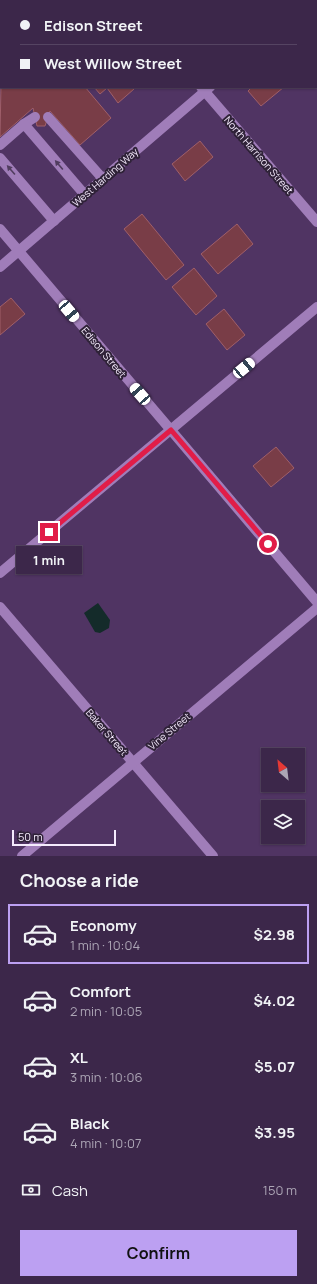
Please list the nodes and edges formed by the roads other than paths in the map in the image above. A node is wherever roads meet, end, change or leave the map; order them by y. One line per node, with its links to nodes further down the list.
1 (205, 89): 7 (street, West Harding Way); 10 (street, North Harrison Street)
2 (35, 117): 4 (street)
3 (48, 117): 7 (street)
4 (24, 124): 5 (street); 8 (street, one-way to 4)
5 (0, 145)
6 (0, 158): 9 (street, one-way to 6)
7 (103, 179): 8 (street, West Harding Way)
8 (85, 195): 9 (street, West Harding Way)
9 (54, 221): 12 (street, West Harding Way)
10 (317, 222)
11 (0, 229): 12 (street, Edison Street)
12 (19, 251): 13 (street, West Harding Way); 15 (street, Edison Street)
13 (0, 267)
14 (317, 307): 15 (street)
15 (171, 430): 16 (street); 17 (street, Edison Street)
16 (0, 573)
17 (317, 602)
18 (0, 607): 20 (street, Baker Street)
19 (317, 608): 20 (street, Vine Street)
20 (132, 762): 21 (street, Vine Street); 22 (street, Baker Street)
21 (22, 856)
22 (214, 856)

